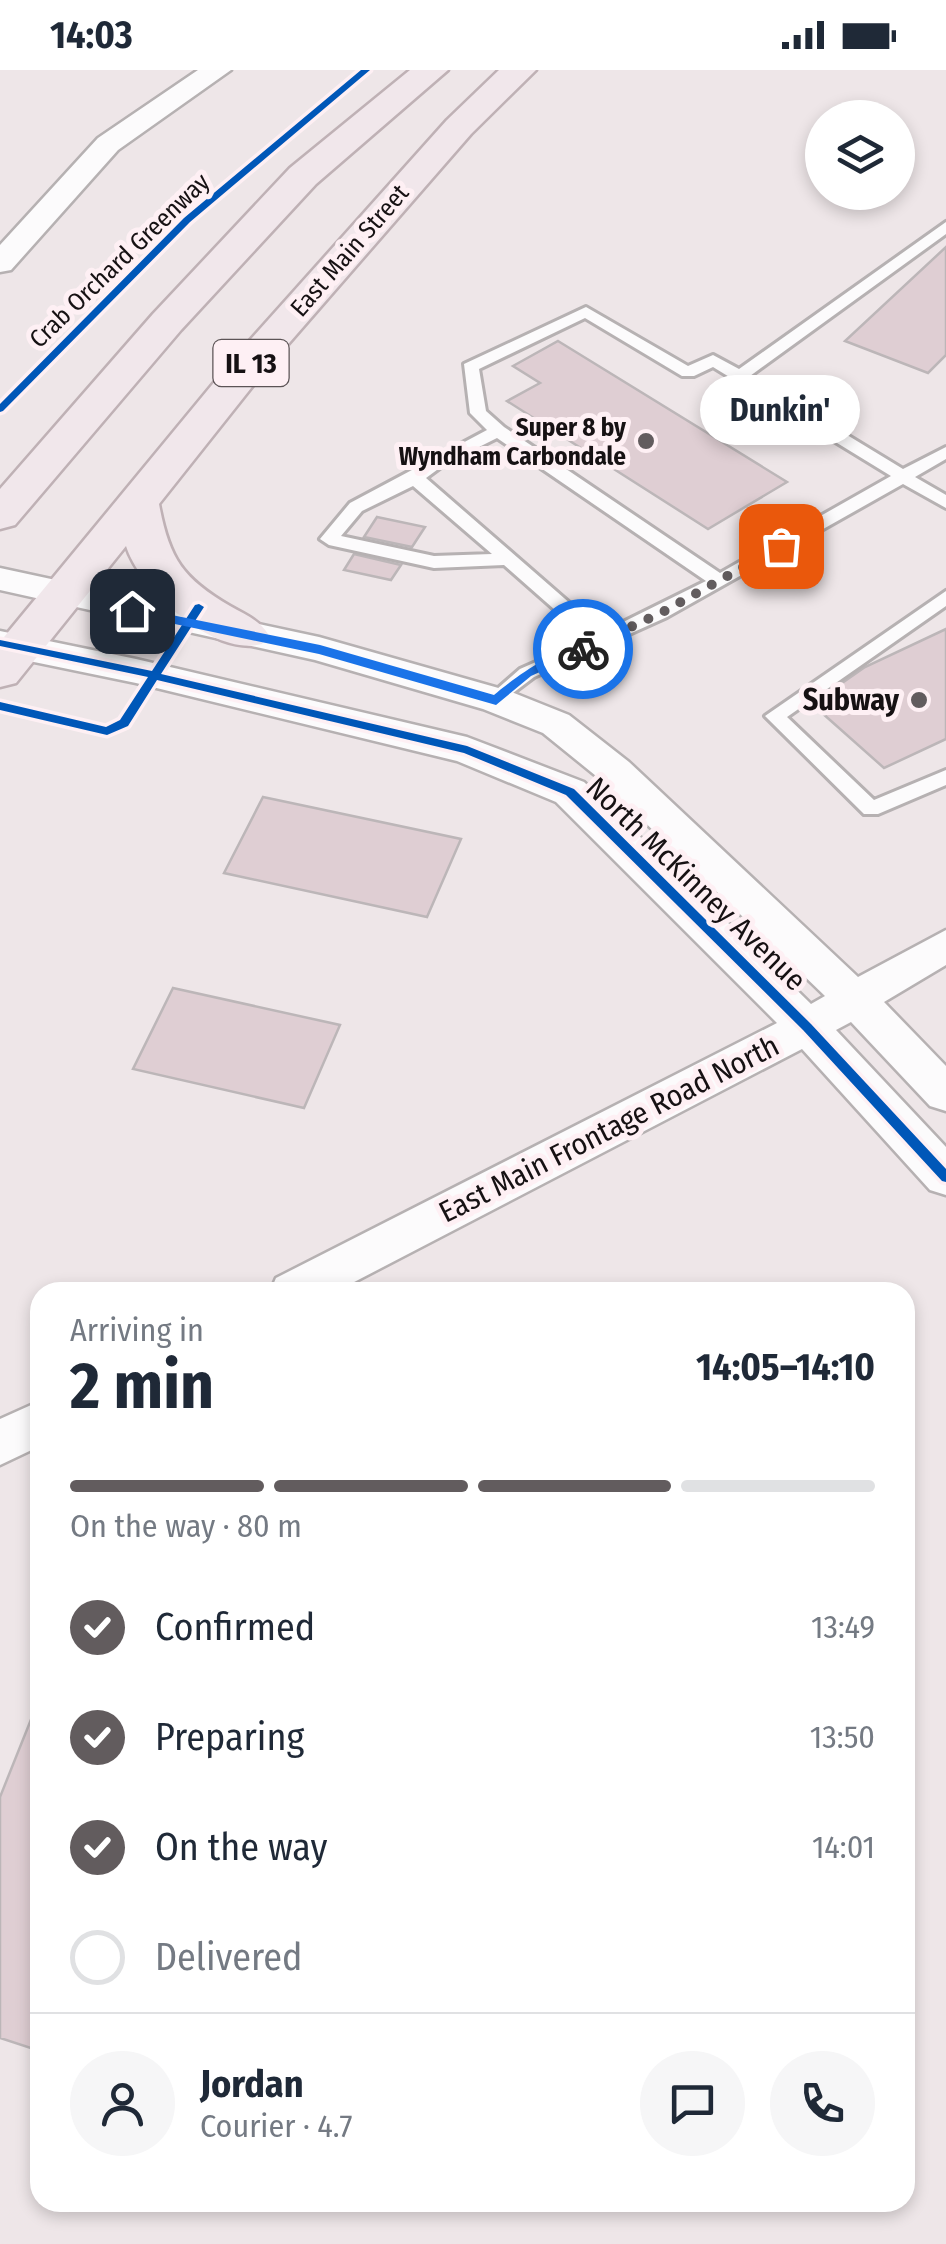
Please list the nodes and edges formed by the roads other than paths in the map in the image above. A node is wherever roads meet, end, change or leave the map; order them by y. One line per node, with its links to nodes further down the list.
1 (217, 70): 5 (street)
2 (431, 70): 8 (highway)
3 (519, 70): 13 (highway, East Main Street / IL 13)
4 (946, 227): 6 (lane)
5 (0, 263)
6 (738, 376): 7 (lane); 11 (lane)
7 (498, 431): 12 (lane); 18 (lane)
8 (68, 439): 10 (highway); 15 (highway)
9 (946, 452): 11 (lane)
10 (0, 476)
11 (905, 477): 14 (lane); 18 (lane)
12 (415, 478): 16 (lane); 16 (lane)
13 (137, 502): 19 (highway, East Main Street / IL 13); 21 (highway)
14 (946, 503)
15 (0, 516)
16 (508, 559): 22 (lane)
17 (0, 579): 19 (street, North McKinney Avenue)
18 (719, 581): 22 (lane)
19 (63, 596): 21 (street, North McKinney Avenue); 23 (highway, East Main Street / IL 13)
20 (946, 597): 25 (lane)
21 (246, 634): 24 (street, North McKinney Avenue)
22 (601, 640): 24 (lane)
23 (6, 654): 28 (street, North McKinney Avenue)
24 (496, 700): 27 (street, North McKinney Avenue)
25 (946, 777)
26 (946, 944): 27 (street, East Main Frontage Road North)
27 (852, 997): 28 (street, East Main Frontage Road North); 29 (street, North McKinney Avenue)
28 (807, 1027): 30 (street, North McKinney Avenue); 31 (street, East Main Frontage Road North)
29 (946, 1094)
30 (946, 1177)
31 (313, 1282)
32 (30, 1427): 33 (street)
33 (0, 1443)

